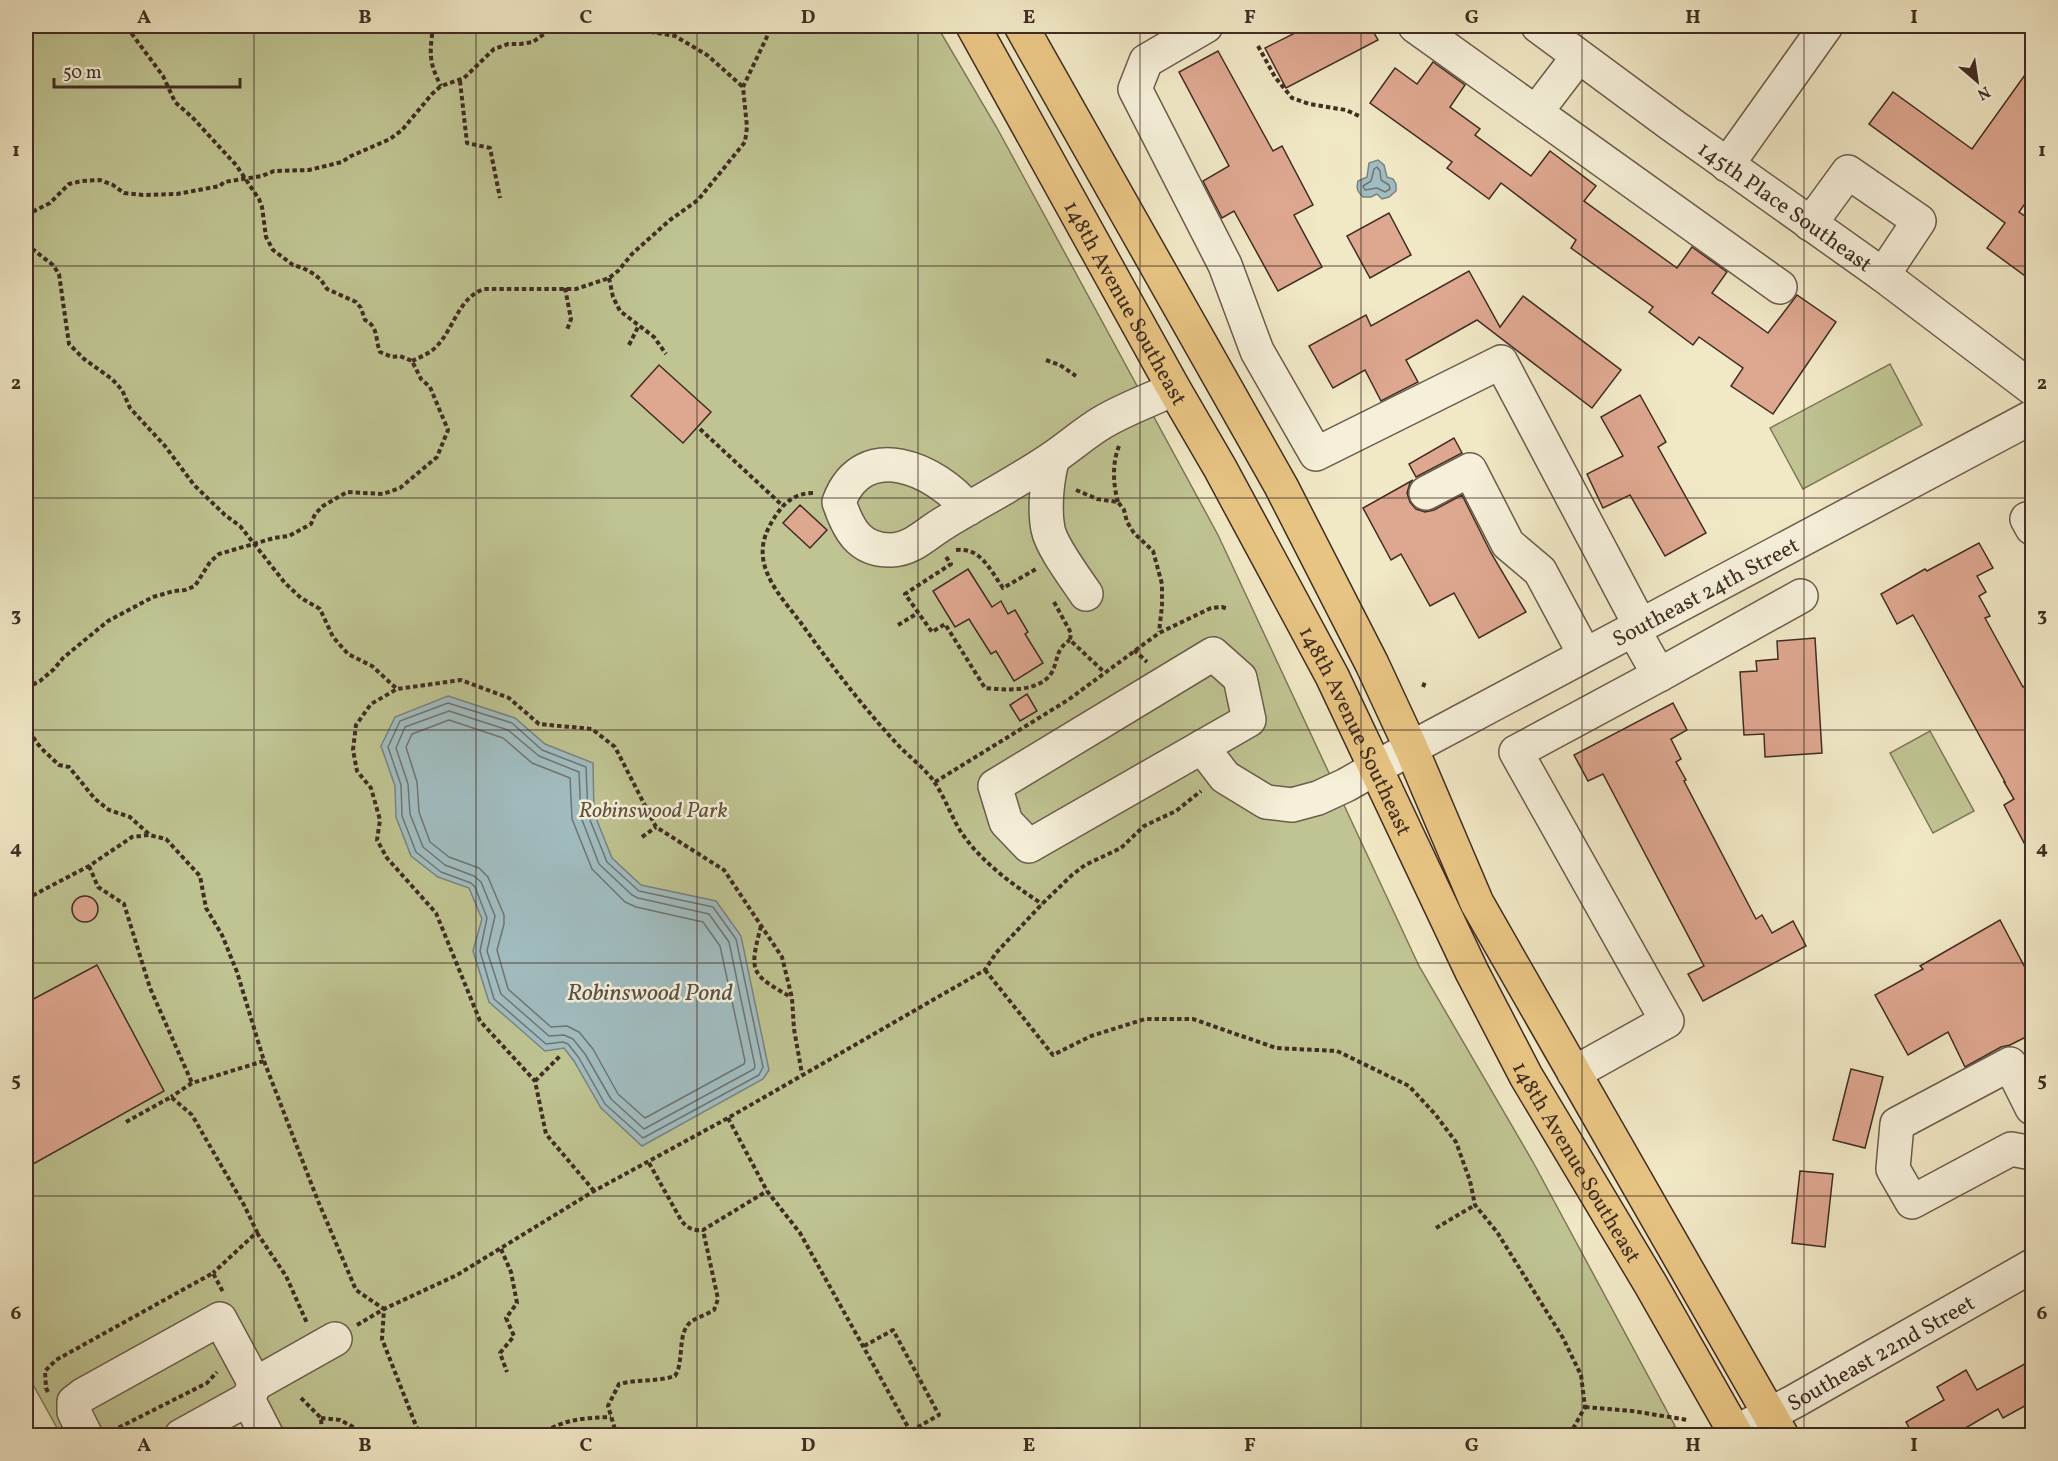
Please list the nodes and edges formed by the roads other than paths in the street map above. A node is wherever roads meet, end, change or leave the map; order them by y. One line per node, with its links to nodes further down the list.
1 (972, 26): 16 (main road, 148th Avenue Southeast)
2 (1021, 26): 14 (main road, 148th Avenue Southeast)
3 (1206, 26): 13 (street)
4 (1415, 26): 8 (street)
5 (1826, 26): 9 (street)
6 (1544, 27): 7 (street, 145th Place Southeast)
7 (1578, 57): 8 (street); 9 (street, 145th Place Southeast)
8 (1536, 112): 12 (street)
9 (1727, 165): 10 (street, 145th Place Southeast)
10 (1810, 224): 11 (street, 145th Place Southeast); 11 (street)
11 (1883, 275): 15 (street, 145th Place Southeast)
12 (1780, 287)
13 (1257, 351): 14 (street); 23 (street)
14 (1218, 374): 27 (main road, 148th Avenue Southeast)
15 (2032, 388)
16 (1173, 389): 18 (street); 28 (main road, 148th Avenue Southeast)
17 (2032, 417): 23 (street, Southeast 24th Street)
18 (1050, 468): 20 (street); 21 (street)
19 (1426, 493): 24 (street)
20 (968, 509): 20 (street)
21 (1086, 594)
22 (1801, 596): 25 (street)
23 (1637, 627): 24 (street, Southeast 24th Street); 25 (street)
24 (1585, 655): 27 (street, Southeast 24th Street)
25 (1659, 675): 29 (street)
26 (1202, 747): 26 (street); 28 (street, Southeast 24th Street)
27 (1411, 748): 28 (street, Southeast 24th Street); 29 (main road, 148th Avenue Southeast)
28 (1376, 767): 36 (main road, 148th Avenue Southeast)
29 (1574, 1073): 35 (main road, 148th Avenue Southeast)
30 (2032, 1108): 31 (street)
31 (2032, 1153)
32 (2032, 1266): 35 (street, Southeast 22nd Street)
33 (321, 1331): 34 (street)
34 (252, 1392): 37 (street); 38 (street); 39 (street)
35 (1776, 1424): 36 (street, Southeast 22nd Street)
36 (1733, 1434)
37 (86, 1436)
38 (181, 1436)
39 (267, 1436)

